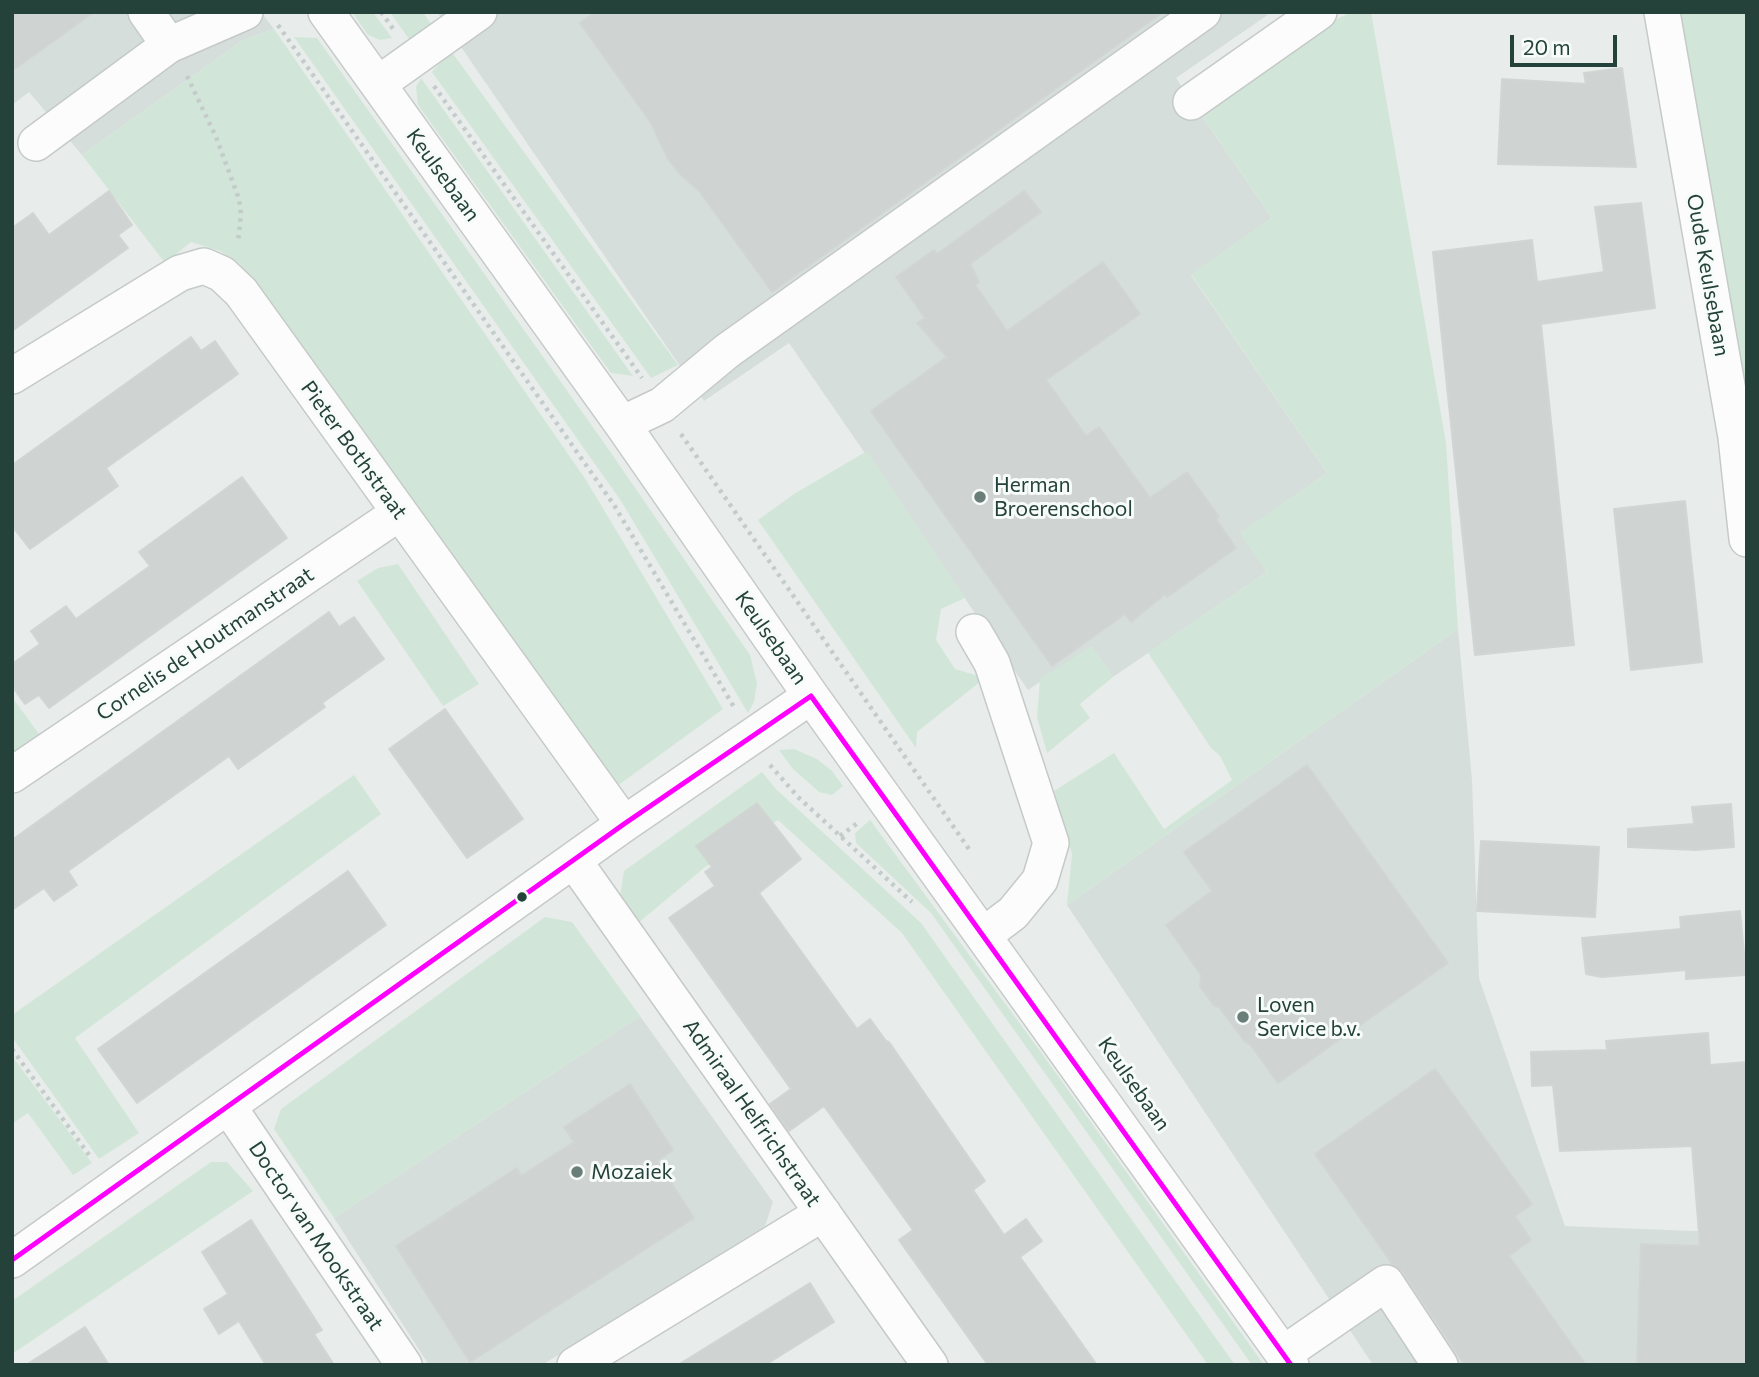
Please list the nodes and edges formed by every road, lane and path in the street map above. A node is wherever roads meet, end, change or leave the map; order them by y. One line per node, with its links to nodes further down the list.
1 (146, 12): 9 (street)
2 (326, 12): 11 (street, Keulsebaan)
3 (381, 12): 10 (path, Keulsebaan)
4 (479, 12): 10 (street)
5 (1203, 12): 16 (street)
6 (1320, 12): 12 (street)
7 (1662, 12): 19 (street, Oude Keulsebaan)
8 (261, 18): 9 (street); 22 (path)
9 (169, 45): 13 (street); 14 (path)
10 (414, 58): 11 (street); 16 (path, Keulsebaan)
11 (378, 84): 17 (street, Keulsebaan)
12 (1191, 103)
13 (36, 143)
14 (222, 274): 15 (street); 18 (street, Pieter Bothstraat)
15 (12, 376)
16 (662, 405): 17 (street); 25 (path, Keulsebaan)
17 (622, 424): 21 (street, Keulsebaan)
18 (399, 513): 23 (street, Cornelis de Houtmanstraat); 24 (street, Pieter Bothstraat)
19 (1747, 539)
20 (974, 632): 28 (street)
21 (811, 696): 22 (street); 28 (street, Keulsebaan)
22 (751, 738): 24 (street); 27 (path)
23 (12, 775)
24 (624, 824): 26 (street)
25 (974, 856)
26 (574, 861): 30 (street); 32 (street, Admiraal Helfrichstraat)
27 (919, 909)
28 (984, 935): 34 (street, Keulsebaan)
29 (12, 1049): 31 (path)
30 (228, 1106): 31 (street); 35 (street, Doctor van Mookstraat)
31 (113, 1188): 33 (street)
32 (823, 1213): 36 (street); 37 (street, Admiraal Helfrichstraat)
33 (12, 1260)
34 (1287, 1359): 38 (street)
35 (404, 1365)
36 (575, 1365)
37 (930, 1365)
38 (1440, 1365)

